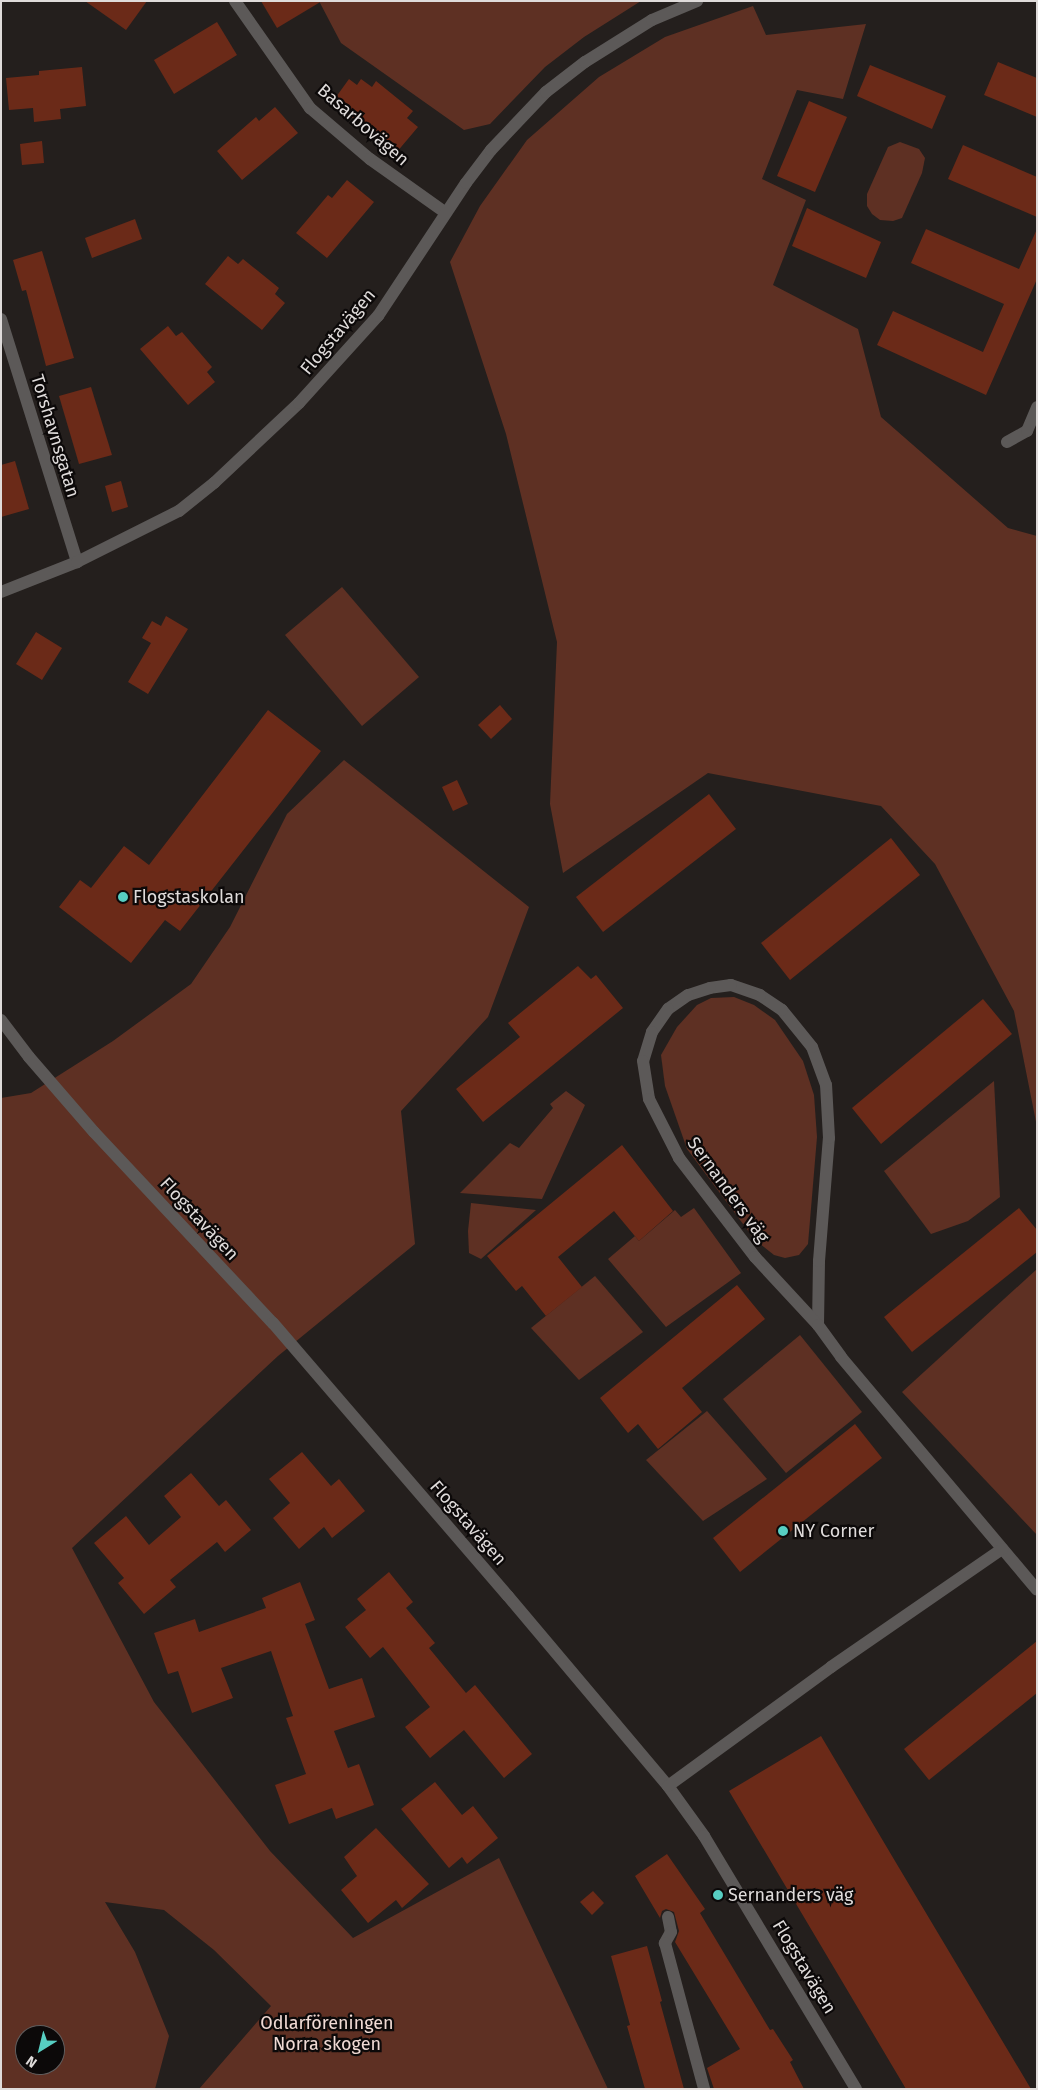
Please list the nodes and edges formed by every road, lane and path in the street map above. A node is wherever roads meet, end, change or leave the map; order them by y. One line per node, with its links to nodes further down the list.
1 (236, 1): 3 (street, Basarbovägen)
2 (697, 1): 3 (street, Flogstavägen)
3 (446, 213): 7 (street, Flogstavägen)
4 (1, 319): 7 (street, Torshavnsgatan)
5 (1037, 407): 6 (street)
6 (1007, 442)
7 (78, 562): 8 (street, Flogstavägen)
8 (1, 592)
9 (1, 1020): 13 (street, Flogstavägen)
10 (818, 1325): 10 (street, Sernanders väg); 11 (street, Sernanders väg)
11 (1002, 1548): 12 (street, Sernanders väg); 13 (street)
12 (1037, 1590)
13 (668, 1786): 16 (street, Flogstavägen)
14 (668, 1917): 15 (street)
15 (704, 2089)
16 (856, 2089)

